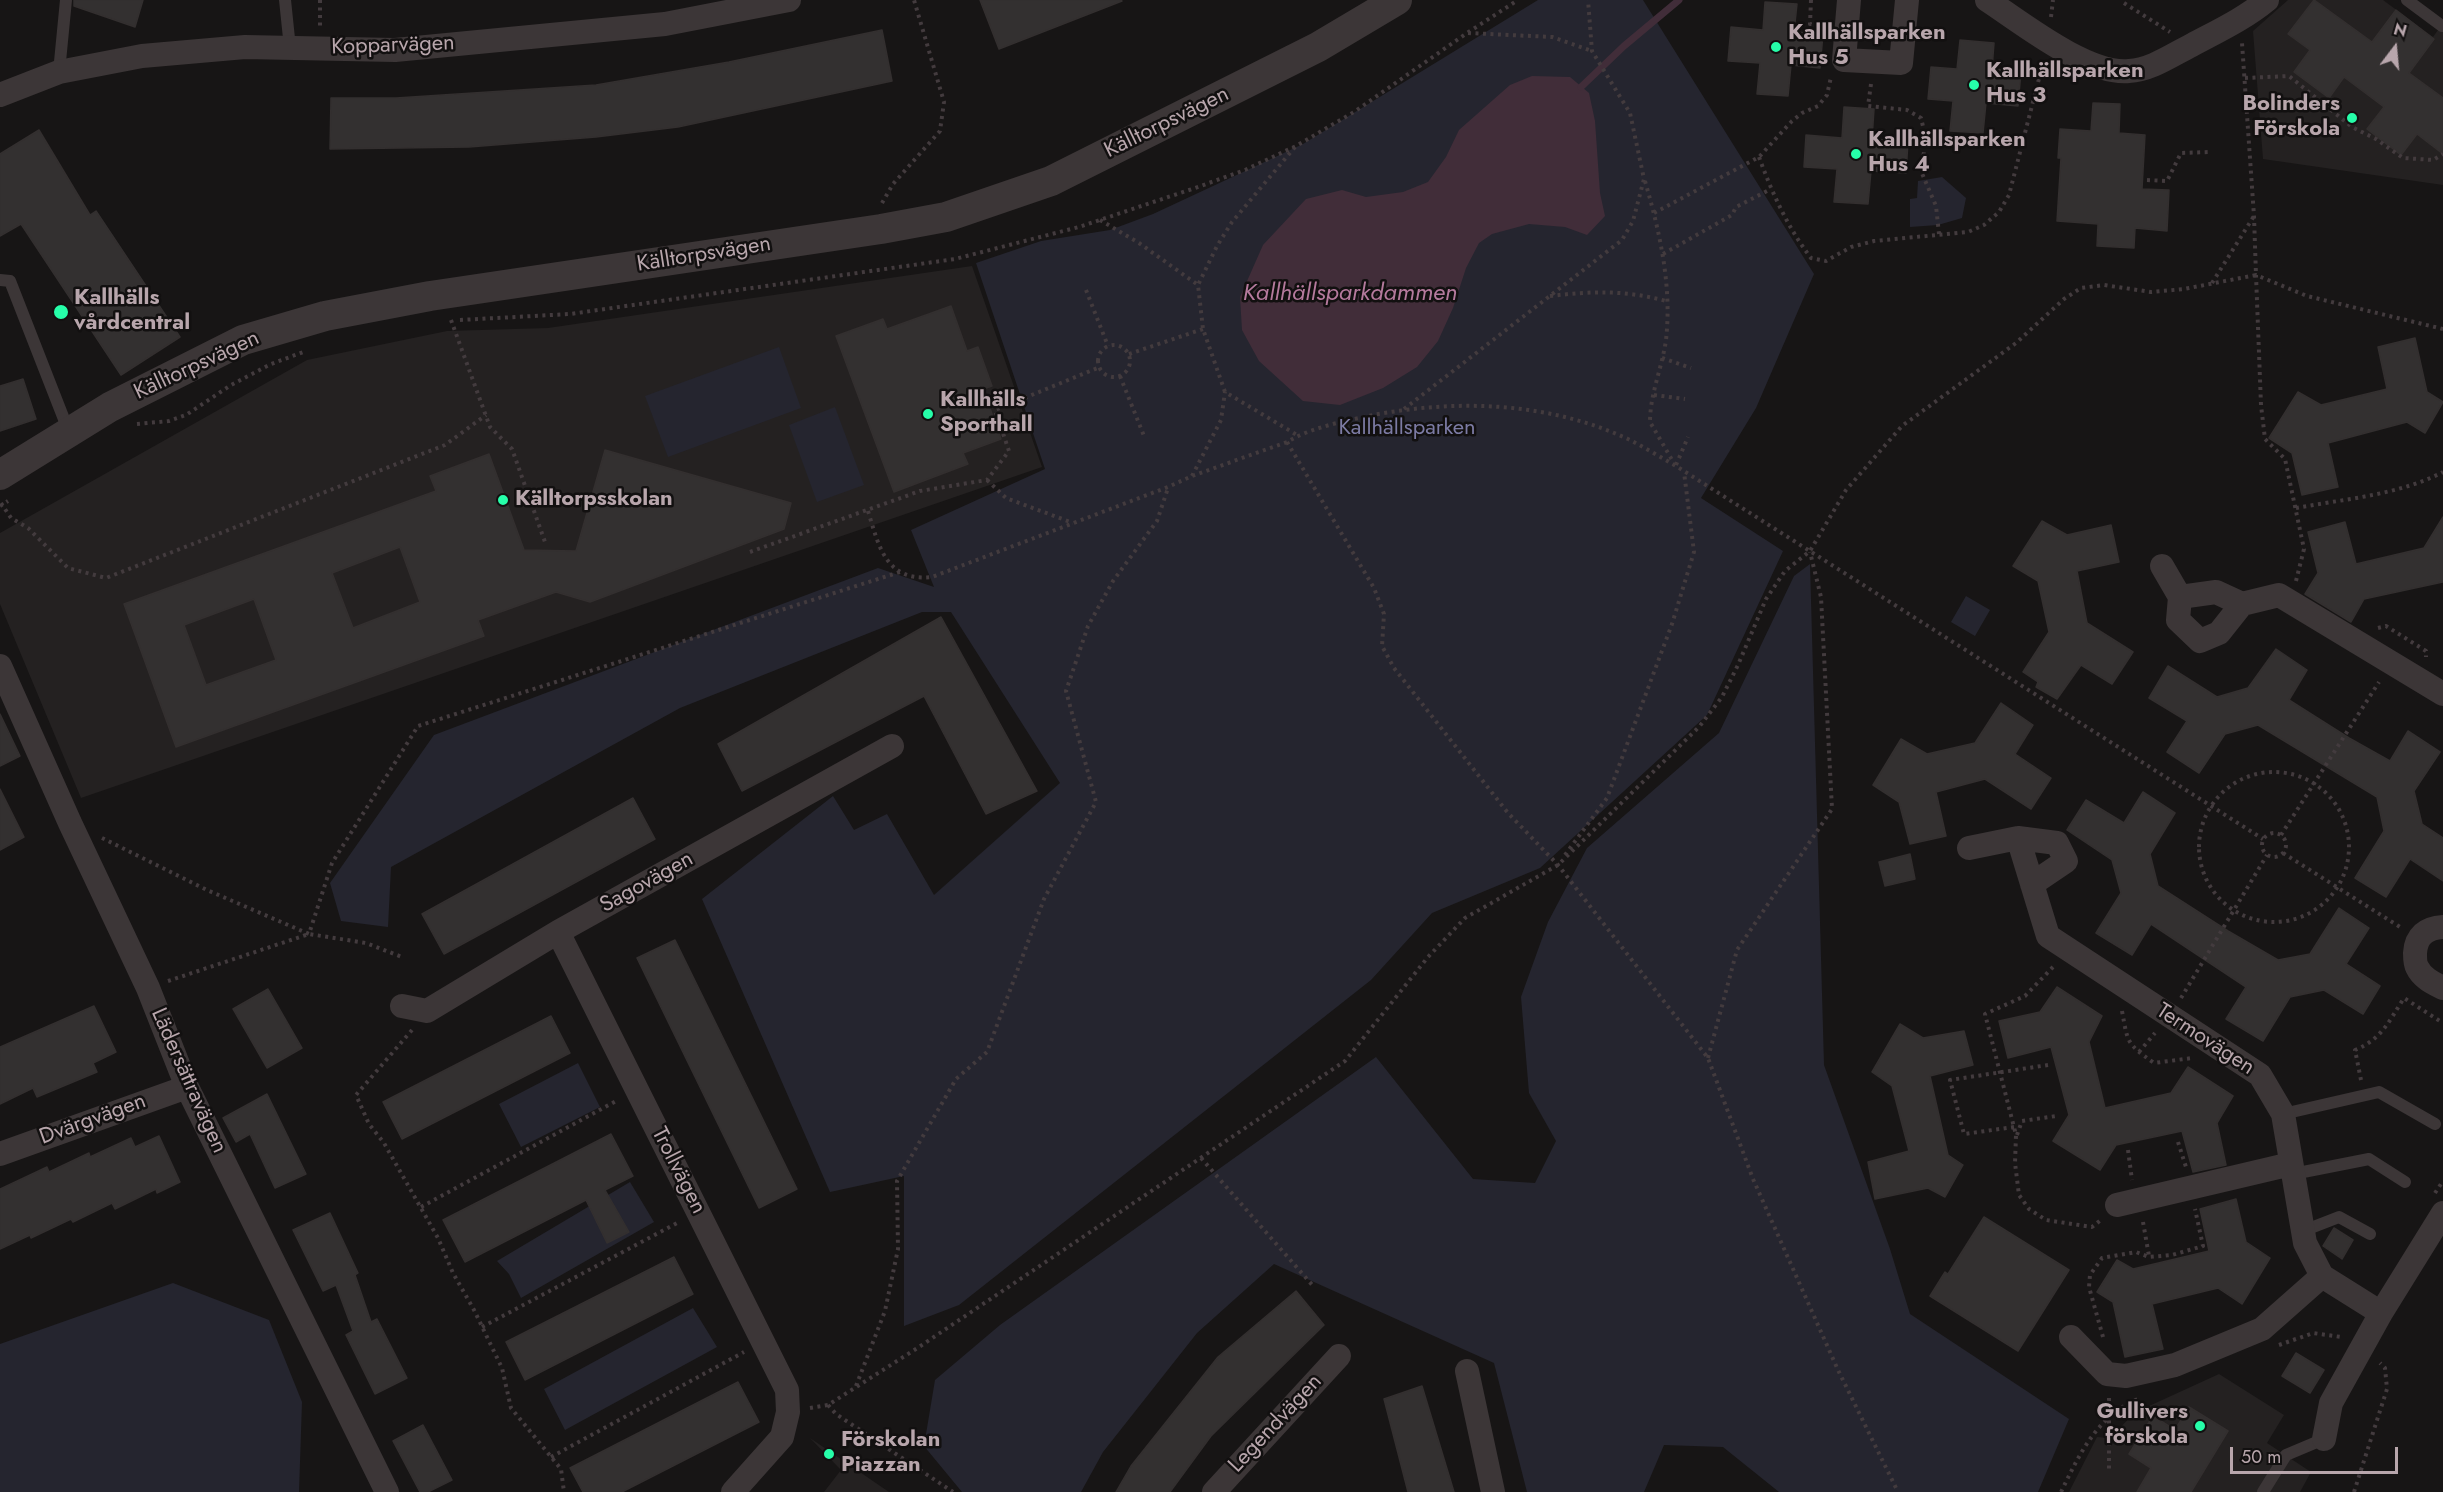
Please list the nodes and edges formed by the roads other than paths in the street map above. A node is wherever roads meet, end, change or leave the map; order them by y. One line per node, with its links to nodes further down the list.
1 (66, 0): 12 (lane)
2 (285, 0): 11 (lane)
3 (789, 0): 11 (street, Kopparvägen)
4 (1397, 0): 15 (street, Källtorpsvägen)
5 (1849, 0): 6 (street)
6 (1907, 0)
7 (1987, 0): 8 (street)
8 (2267, 0)
9 (2407, 0): 10 (lane)
10 (2442, 26)
11 (290, 48): 12 (street, Kopparvägen)
12 (59, 72): 13 (street, Kopparvägen)
13 (0, 95)
14 (0, 280): 15 (lane)
15 (69, 432): 16 (street, Källtorpsvägen)
16 (0, 475)
17 (2162, 566): 18 (street)
18 (2180, 597): 19 (street); 19 (street)
19 (2242, 604): 21 (street)
20 (0, 666): 30 (street, Lädersättravägen)
21 (2443, 694)
22 (892, 746): 27 (street, Sagovägen)
23 (2018, 838): 24 (street); 25 (street, Termovägen); 25 (street)
24 (1969, 848)
25 (2032, 884): 31 (street, Termovägen)
26 (2443, 927): 28 (street)
27 (558, 932): 29 (street, Sagovägen); 47 (street, Trollvägen)
28 (2443, 988)
29 (402, 1006)
30 (187, 1087): 33 (street, Dvärgvägen); 46 (street, Lädersättravägen)
31 (2283, 1114): 32 (lane); 34 (street, Termovägen)
32 (2435, 1124)
33 (0, 1154)
34 (2292, 1169): 35 (lane); 36 (street); 38 (street, Termovägen)
35 (2405, 1182)
36 (2120, 1207)
37 (2443, 1213): 41 (street)
38 (2302, 1231): 39 (lane); 40 (street, Termovägen)
39 (2370, 1234)
40 (2322, 1276): 41 (street, Termovägen); 42 (street)
41 (2380, 1312): 45 (street)
42 (2071, 1337)
43 (1339, 1356): 48 (street, Legendvägen)
44 (1467, 1371): 49 (street)
45 (2324, 1439): 50 (lane)
46 (387, 1492)
47 (733, 1492)
48 (1214, 1492)
49 (1493, 1492)
50 (2264, 1492)

